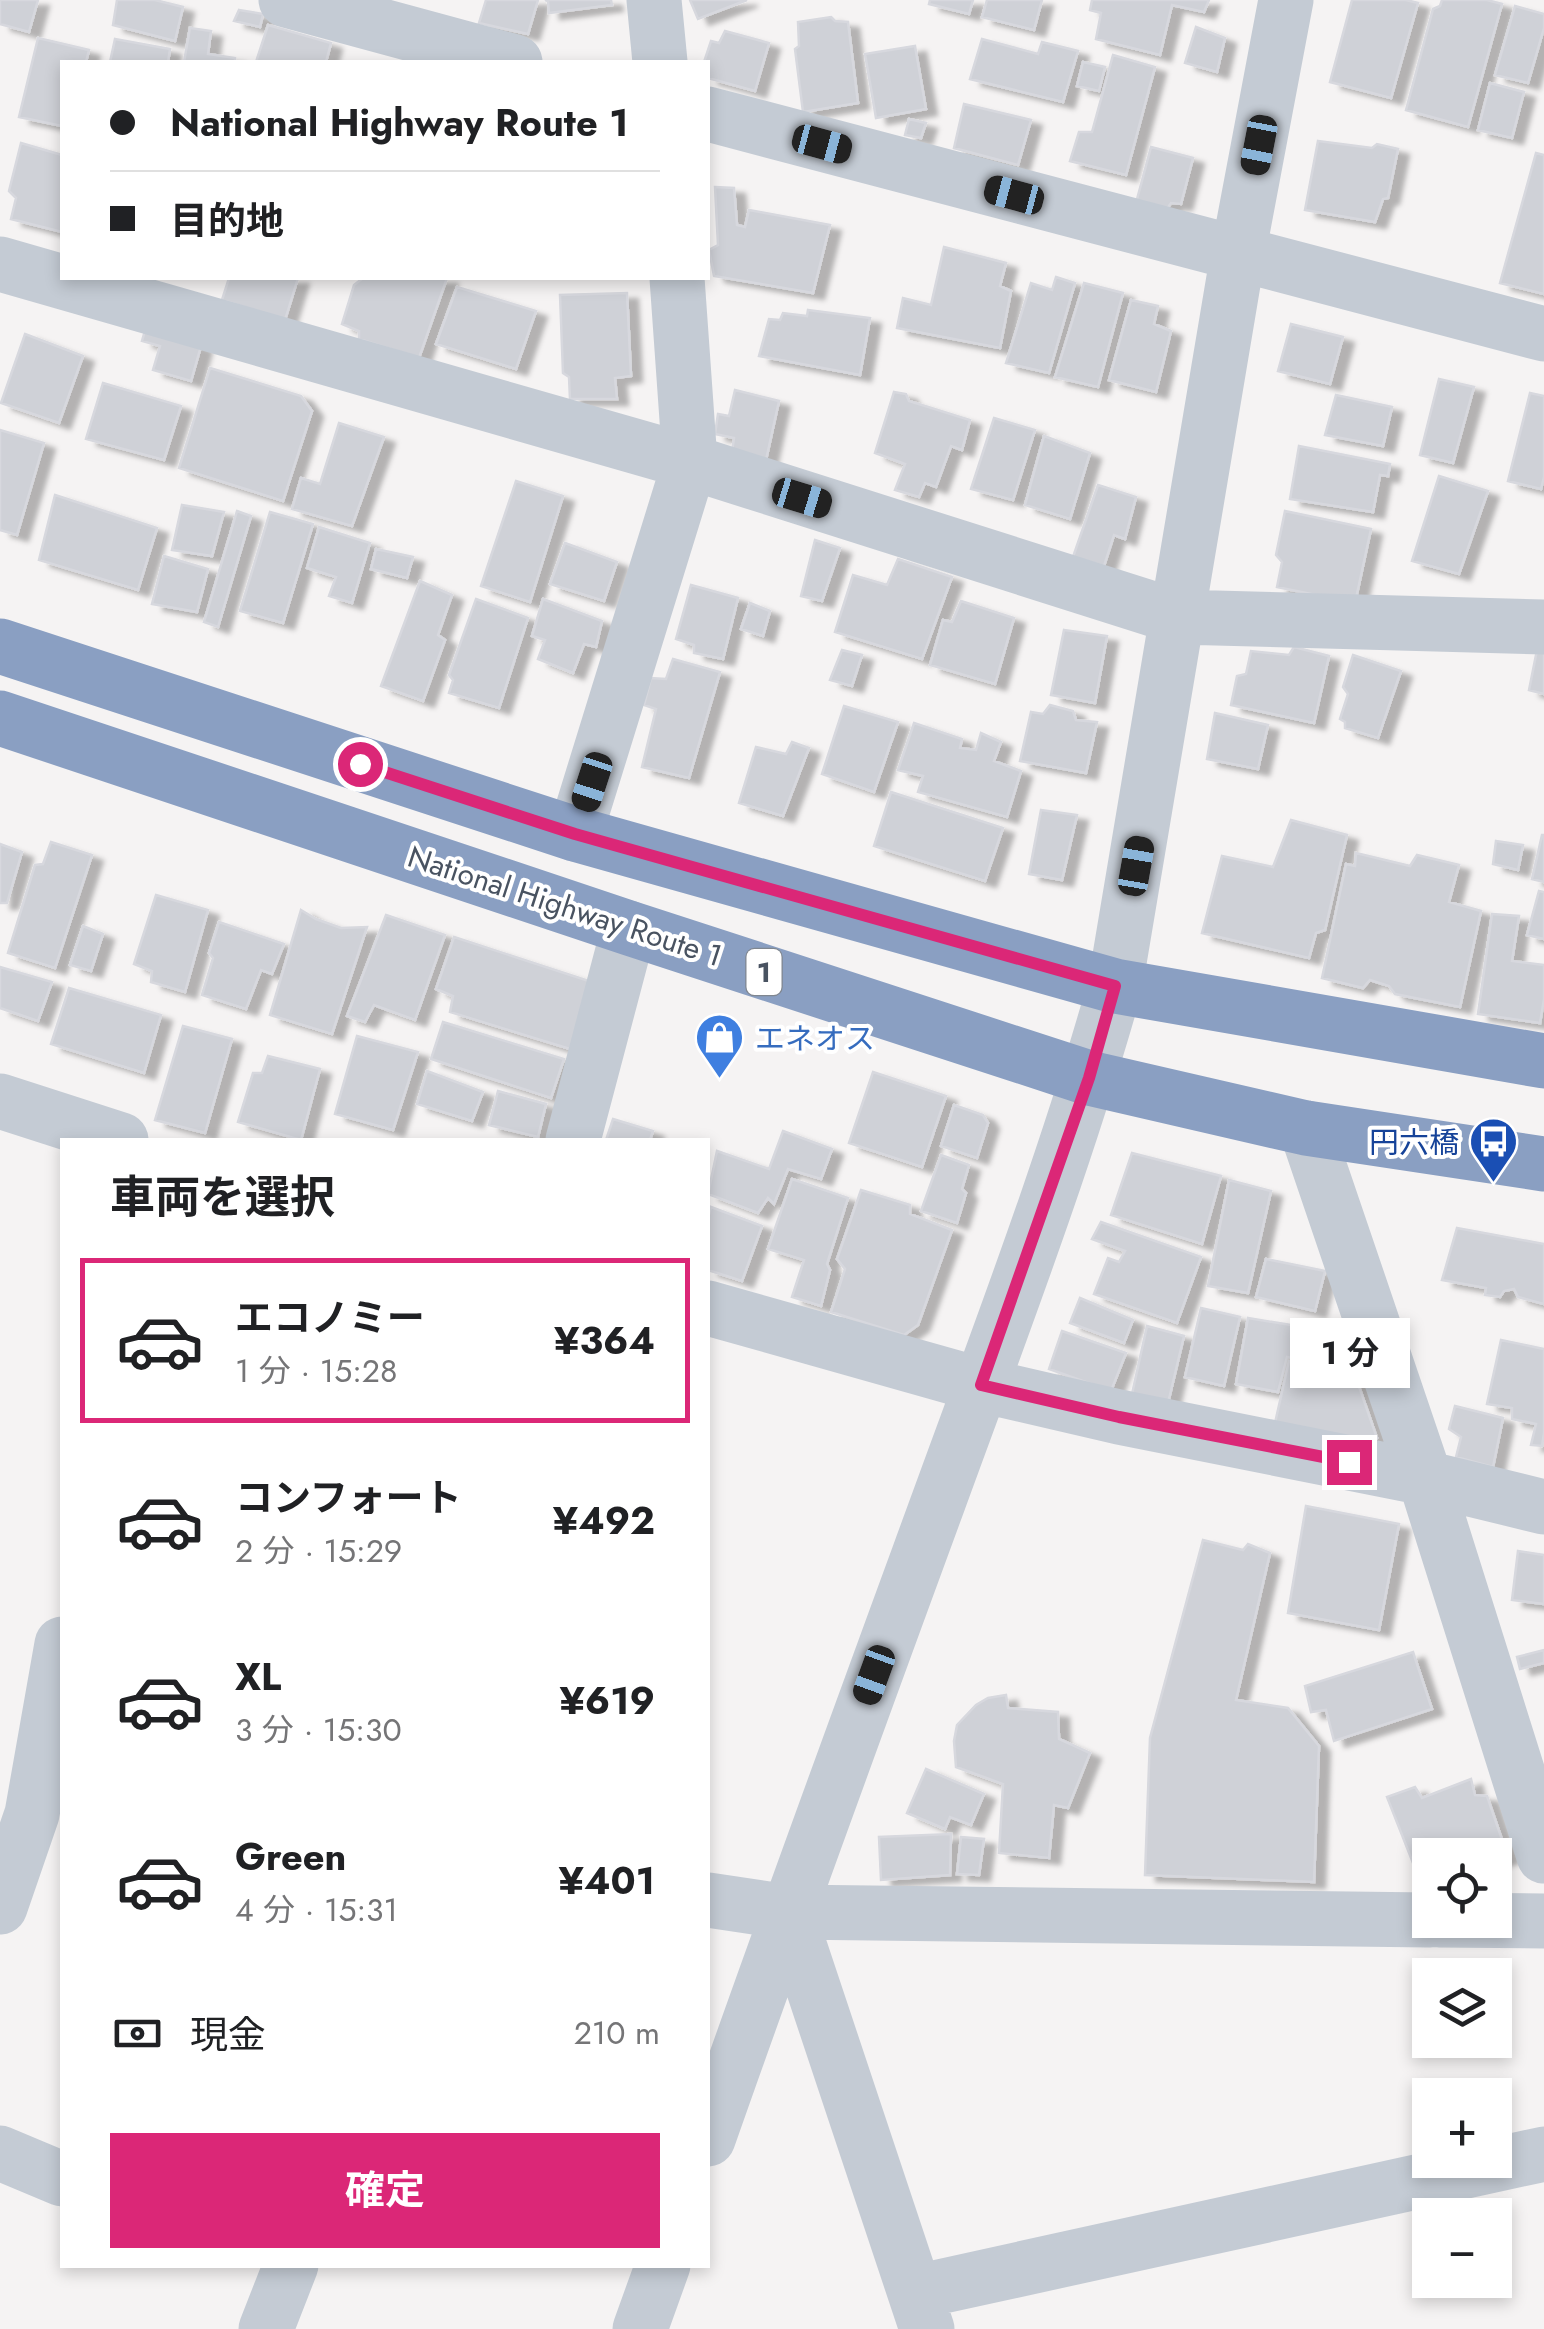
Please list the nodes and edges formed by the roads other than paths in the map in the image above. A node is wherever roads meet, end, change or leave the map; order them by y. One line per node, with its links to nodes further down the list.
1 (286, 0): 4 (street)
2 (654, 0): 5 (street)
3 (1286, 0): 7 (street)
4 (508, 60)
5 (660, 60)
6 (710, 115): 7 (street)
7 (1238, 254): 10 (street); 12 (street)
8 (0, 264): 11 (street)
9 (677, 280): 11 (street)
10 (1544, 334)
11 (690, 462): 12 (street); 16 (street)
12 (1178, 617): 13 (street); 18 (street)
13 (1544, 627)
14 (0, 646): 16 (highway)
15 (0, 718): 17 (highway, National Highway Route 1 / 1)
16 (575, 834): 18 (highway)
17 (629, 928): 20 (highway, National Highway Route 1 / 1); 24 (street)
18 (1115, 986): 19 (highway); 20 (street)
19 (1544, 1061)
20 (1089, 1078): 22 (highway, National Highway Route 1 / 1); 27 (street)
21 (0, 1101): 23 (street)
22 (1306, 1128): 25 (highway, National Highway Route 1 / 1); 28 (street)
23 (115, 1138)
24 (574, 1138)
25 (1544, 1164)
26 (710, 1309): 27 (street)
27 (981, 1385): 28 (street); 35 (street)
28 (1426, 1478): 29 (street); 32 (street)
29 (1544, 1507)
30 (60, 1655): 31 (street)
31 (32, 1814): 34 (street)
32 (1544, 1856)
33 (710, 1900): 35 (street)
34 (0, 1907)
35 (788, 1912): 36 (street); 39 (street); 45 (street)
36 (1412, 1920)
37 (1512, 1921): 38 (street)
38 (1544, 1921)
39 (710, 2133)
40 (0, 2153): 42 (street)
41 (1544, 2154): 45 (street)
42 (60, 2177)
43 (290, 2268): 46 (street)
44 (662, 2268): 47 (street)
45 (921, 2310)
46 (266, 2329)
47 (640, 2329)

